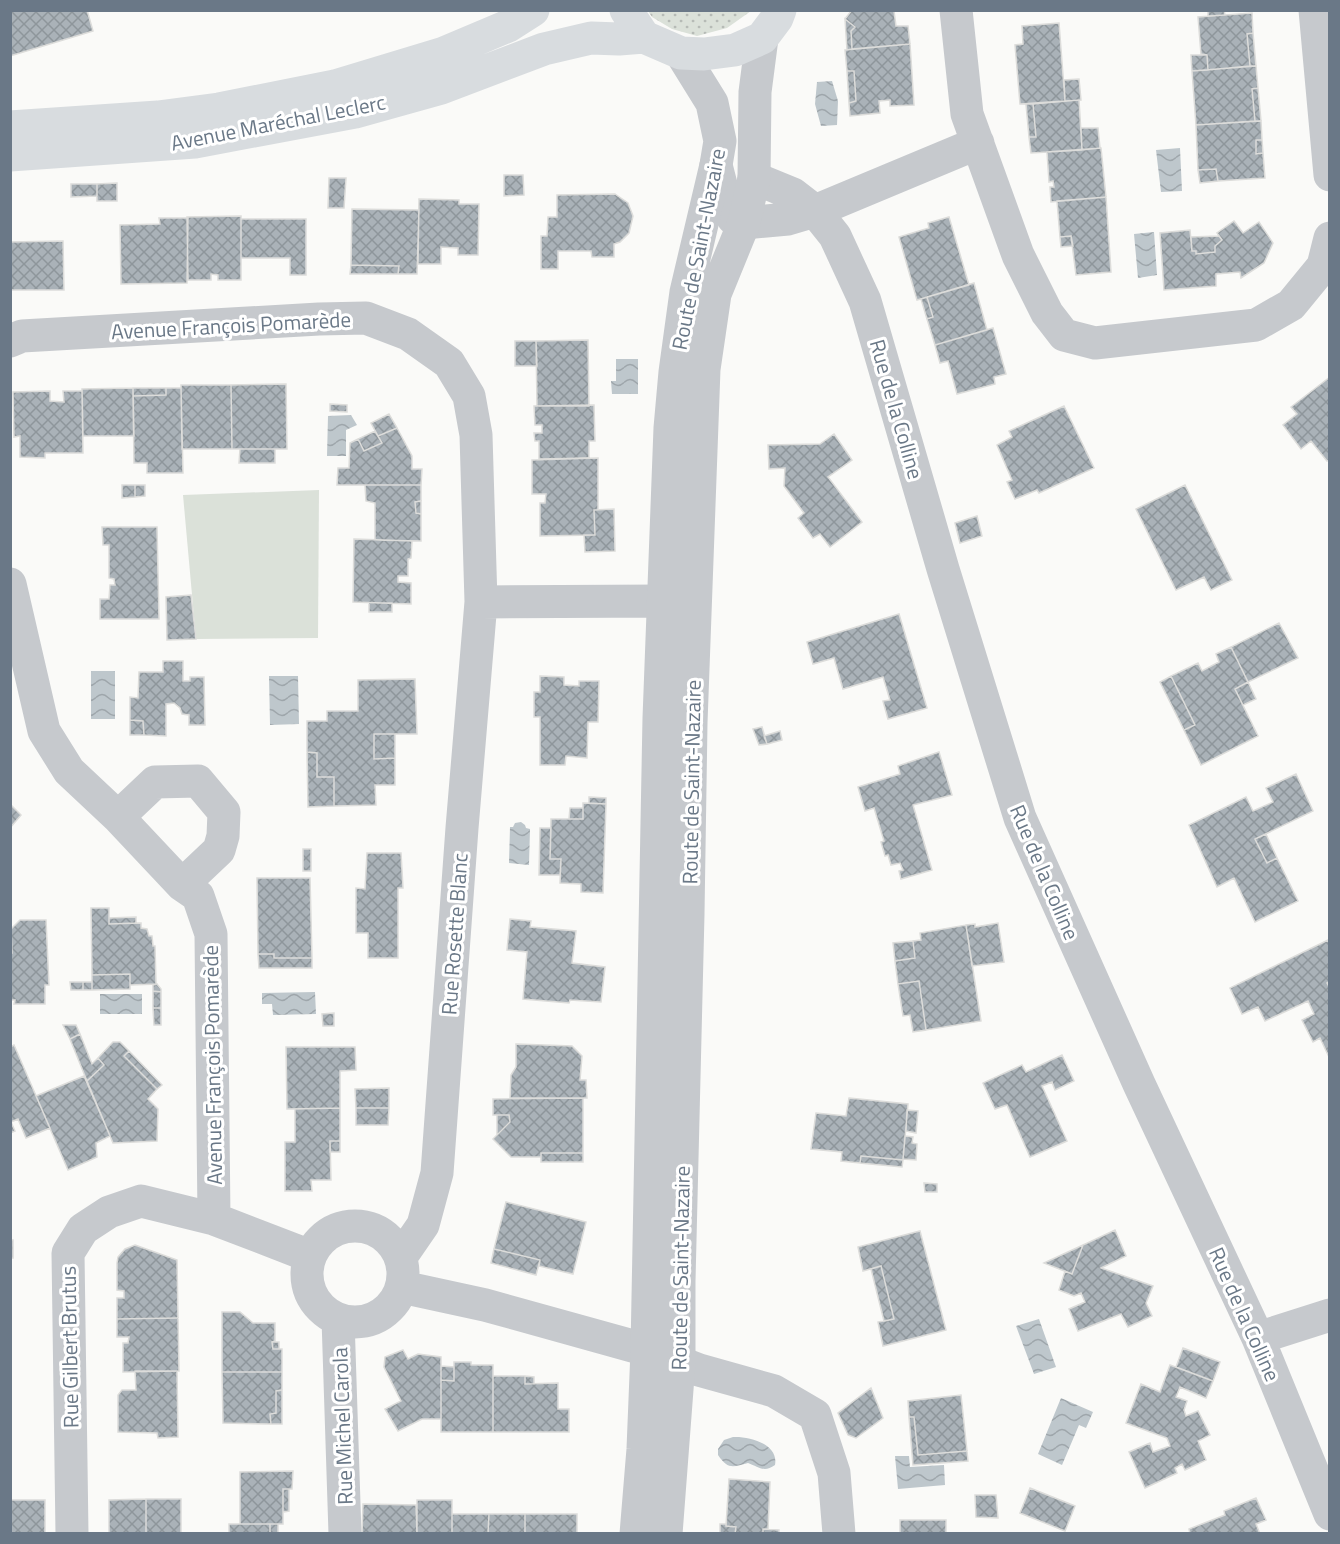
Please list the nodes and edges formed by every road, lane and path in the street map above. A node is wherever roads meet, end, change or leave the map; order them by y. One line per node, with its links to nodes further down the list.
1 (533, 10): 9 (main road, Avenue Maréchal Leclerc)
2 (626, 10): 6 (main road)
3 (780, 10): 7 (main road)
4 (956, 10): 10 (street)
5 (1315, 10): 13 (street)
6 (644, 37): 8 (main road); 11 (main road, Avenue Maréchal Leclerc)
7 (762, 38): 8 (main road); 14 (street, Route de Saint-Nazaire)
8 (681, 53): 12 (street, Route de Saint-Nazaire)
9 (10, 127)
10 (978, 143): 15 (street); 17 (street)
11 (10, 155)
12 (716, 165): 16 (street); 21 (street, Route de Saint-Nazaire)
13 (1329, 175)
14 (754, 178): 15 (street, Rue de la Colline); 16 (street, Route de Saint-Nazaire)
15 (815, 211): 16 (street); 29 (street, Rue de la Colline)
16 (744, 223): 21 (street, Route de Saint-Nazaire)
17 (1329, 237)
18 (10, 341): 20 (street, Avenue François Pomarède)
19 (10, 584): 22 (street, Avenue François Pomarède)
20 (481, 602): 21 (street); 26 (street, Rue Rosette Blanc)
21 (680, 602): 30 (street, Route de Saint-Nazaire); 31 (street, Route de Saint-Nazaire)
22 (118, 817): 23 (street, Avenue François Pomarède); 23 (street)
23 (182, 885): 24 (street, Avenue François Pomarède)
24 (214, 1219): 25 (street, Rue Gilbert Brutus); 33 (street, Rue Gilbert Brutus)
25 (310, 1256): 26 (street); 28 (street)
26 (401, 1272): 28 (street); 30 (street)
27 (1329, 1315): 29 (street)
28 (338, 1319): 34 (street, Rue Michel Carola)
29 (1258, 1338): 32 (street, Rue de la Colline)
30 (647, 1350): 31 (street); 35 (street, Route de Saint-Nazaire)
31 (679, 1363): 36 (street, Route de Saint-Nazaire); 37 (street)
32 (1329, 1514)
33 (72, 1533)
34 (345, 1533)
35 (636, 1533)
36 (666, 1533)
37 (839, 1533)

